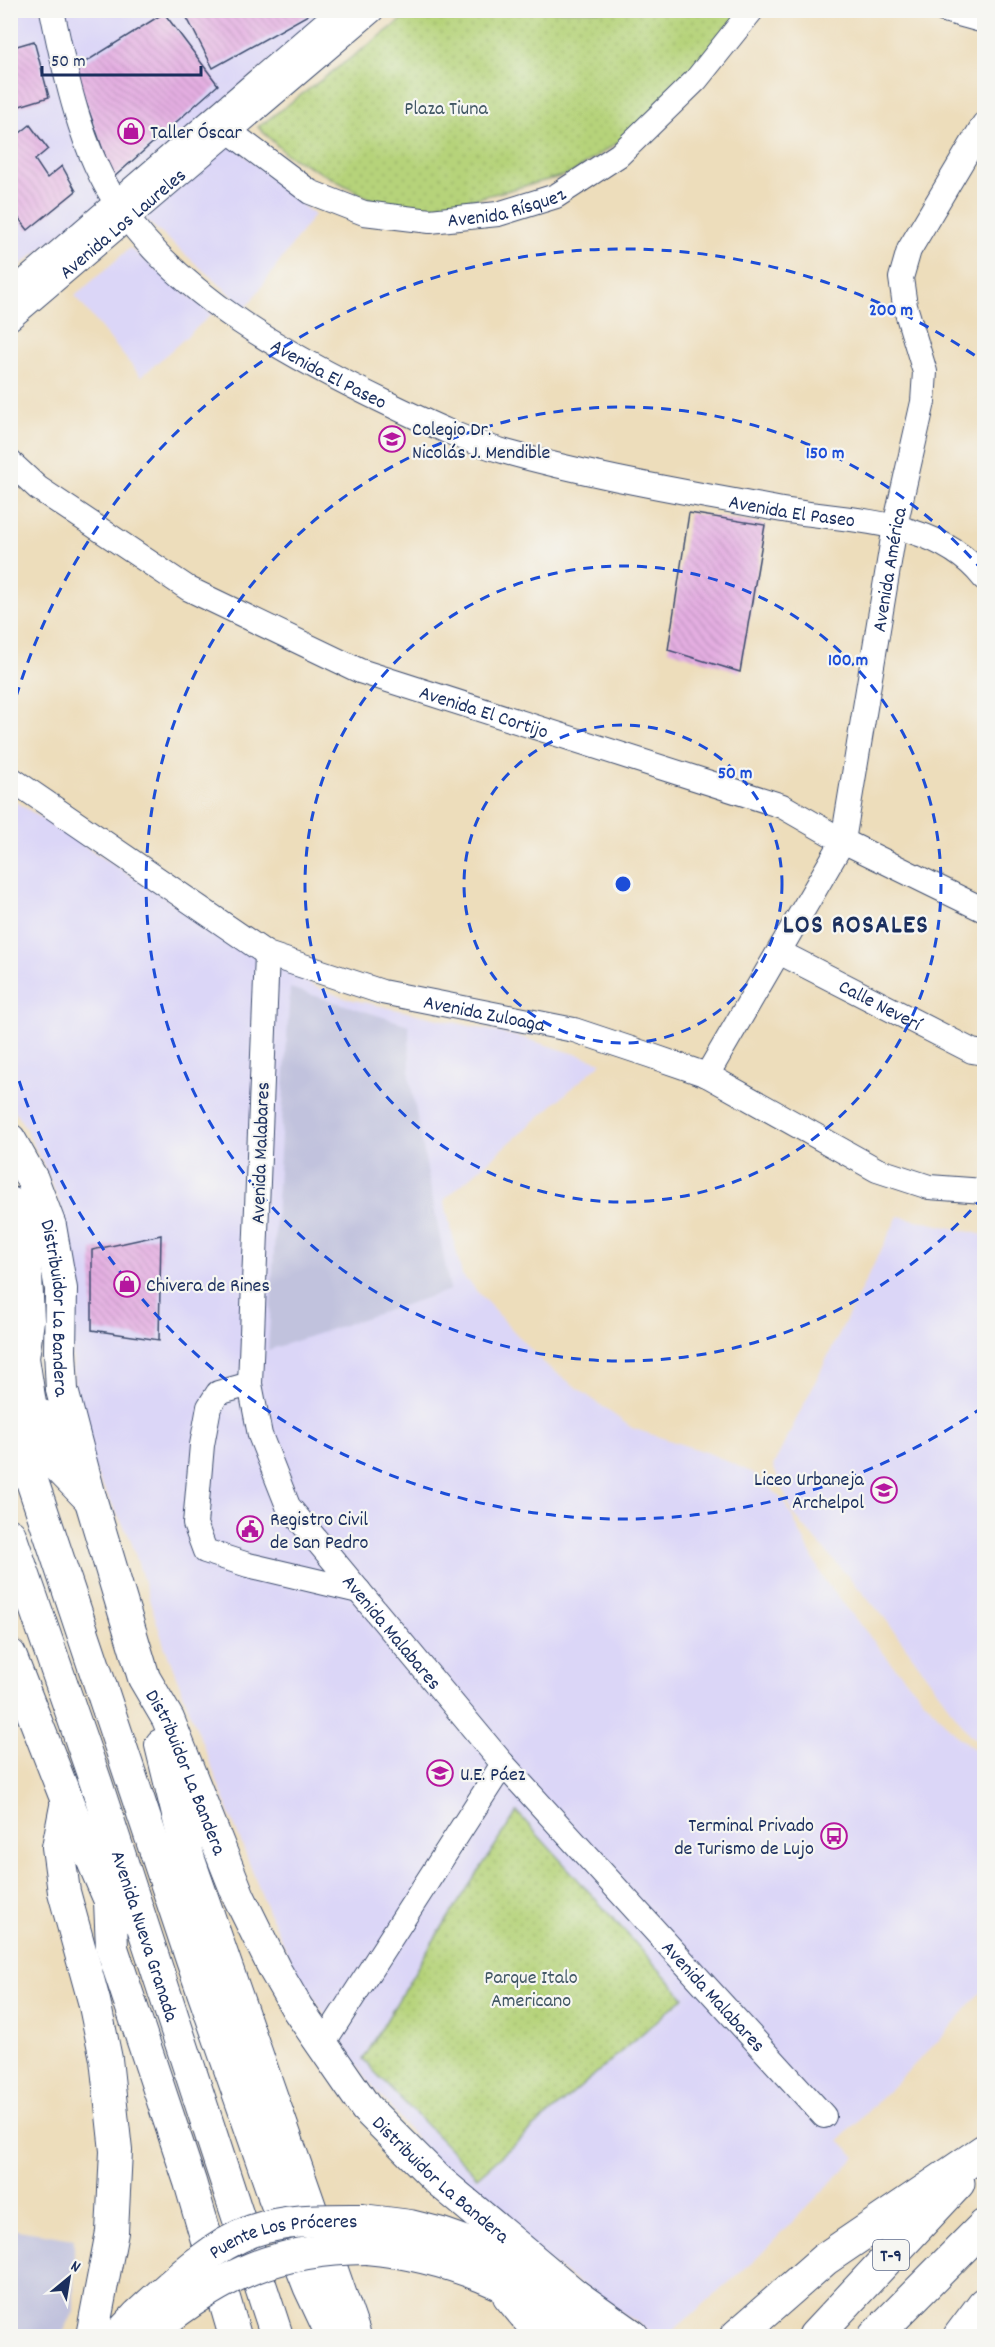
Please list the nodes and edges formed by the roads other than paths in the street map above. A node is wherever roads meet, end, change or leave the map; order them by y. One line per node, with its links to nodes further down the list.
1 (52, 10): 9 (street, Avenida El Paseo)
2 (340, 10): 8 (street, Avenida Los Laureles)
3 (372, 10): 8 (street, Avenida Los Laureles)
4 (752, 10): 8 (street, Avenida Rísquez)
5 (944, 10): 6 (street)
6 (984, 21)
7 (984, 124): 13 (street, Avenida América)
8 (221, 125): 9 (street, Avenida Los Laureles)
9 (122, 211): 10 (street, Avenida Los Laureles); 11 (street, Avenida Los Laureles); 13 (street, Avenida El Paseo)
10 (10, 294)
11 (10, 318)
12 (10, 462): 16 (street, Avenida El Cortijo)
13 (895, 526): 14 (street, Avenida El Paseo); 16 (street, Avenida América)
14 (984, 578)
15 (10, 778): 19 (street, Avenida Zuloaga)
16 (843, 841): 17 (street, Avenida El Cortijo); 18 (street, Avenida América)
17 (984, 910)
18 (779, 952): 20 (street, Calle Neverí); 21 (street, Avenida América)
19 (267, 954): 21 (street, Avenida Zuloaga); 26 (street, Avenida Malabares)
20 (984, 1053)
21 (707, 1076): 23 (street, Avenida Zuloaga)
22 (10, 1140): 29 (main road, Distribuidor La Bandera)
23 (984, 1191)
24 (15, 1214): 25 (main road)
25 (23, 1358): 28 (main road); 29 (main road)
26 (250, 1384): 31 (street, Avenida Malabares); 31 (street)
27 (10, 1414): 28 (main road, Avenida Nueva Granada)
28 (38, 1498): 41 (main road, Avenida Nueva Granada)
29 (91, 1501): 33 (main road, Distribuidor La Bandera)
30 (10, 1535): 37 (main road, Avenida Nueva Granada)
31 (359, 1590): 34 (street, Avenida Malabares)
32 (10, 1655): 35 (main road)
33 (144, 1678): 38 (main road, Distribuidor La Bandera); 53 (main road)
34 (504, 1764): 38 (street); 39 (street, Avenida Malabares)
35 (68, 1801): 36 (main road); 48 (main road)
36 (110, 1901): 37 (main road); 49 (main road)
37 (165, 2002): 50 (main road, Avenida Nueva Granada)
38 (322, 2045): 45 (main road, Distribuidor La Bandera)
39 (824, 2116)
40 (984, 2151): 57 (highway); 58 (highway, T-9)
41 (274, 2195): 51 (highway); 52 (highway)
42 (982, 2230): 59 (highway); 60 (highway)
43 (364, 2234): 44 (main road, Puente Los Próceres); 45 (main road, Puente Los Próceres); 47 (main road, Puente Los Próceres, bridge)
44 (495, 2280): 54 (main road); 55 (main road, Puente Los Próceres)
45 (575, 2295): 56 (main road, Puente Los Próceres)
46 (984, 2304): 61 (highway)
47 (139, 2329)
48 (92, 2337)
49 (235, 2337)
50 (277, 2337)
51 (314, 2337)
52 (333, 2337)
53 (355, 2337)
54 (542, 2337)
55 (585, 2337)
56 (633, 2337)
57 (737, 2337)
58 (815, 2337)
59 (874, 2337)
60 (906, 2337)
61 (960, 2337)

